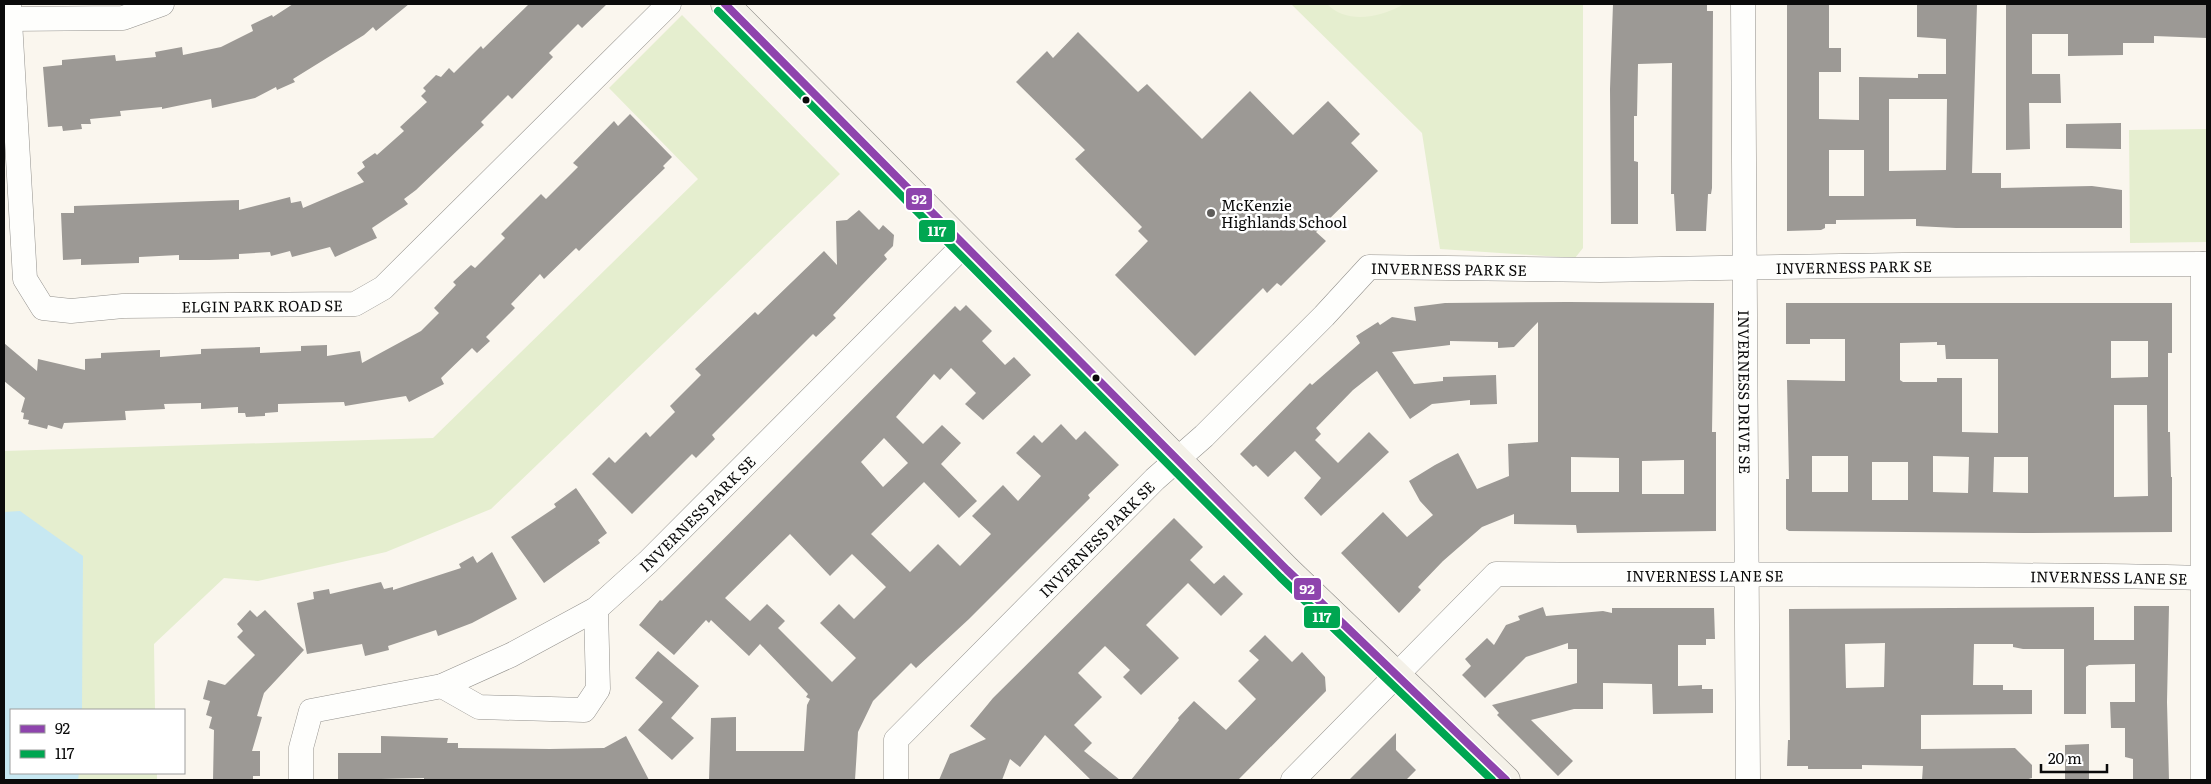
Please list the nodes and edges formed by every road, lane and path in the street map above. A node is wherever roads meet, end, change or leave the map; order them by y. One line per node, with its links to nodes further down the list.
1 (162, 4): 5 (street)
2 (669, 4): 5 (street, ELGIN PARK ROAD SE)
3 (725, 4): 6 (street)
4 (1743, 4): 8 (street, INVERNESS DRIVE SE)
5 (9, 11)
6 (964, 245): 9 (street); 12 (street, INVERNESS PARK SE)
7 (2205, 264): 8 (street, INVERNESS PARK SE); 11 (street)
8 (1744, 268): 9 (street, INVERNESS PARK SE); 10 (street, INVERNESS DRIVE SE)
9 (1177, 458): 13 (street); 16 (street, INVERNESS PARK SE)
10 (1747, 576): 11 (street, INVERNESS LANE SE); 13 (street, INVERNESS LANE SE); 19 (street, INVERNESS DRIVE SE)
11 (2203, 578): 20 (street)
12 (596, 609): 14 (street, INVERNESS PARK SE); 14 (street)
13 (1396, 675): 17 (street, INVERNESS LANE SE); 18 (street)
14 (442, 686): 15 (street, INVERNESS PARK SE)
15 (301, 780)
16 (896, 780)
17 (1293, 780)
18 (1506, 780)
19 (1748, 780)
20 (2202, 780)

